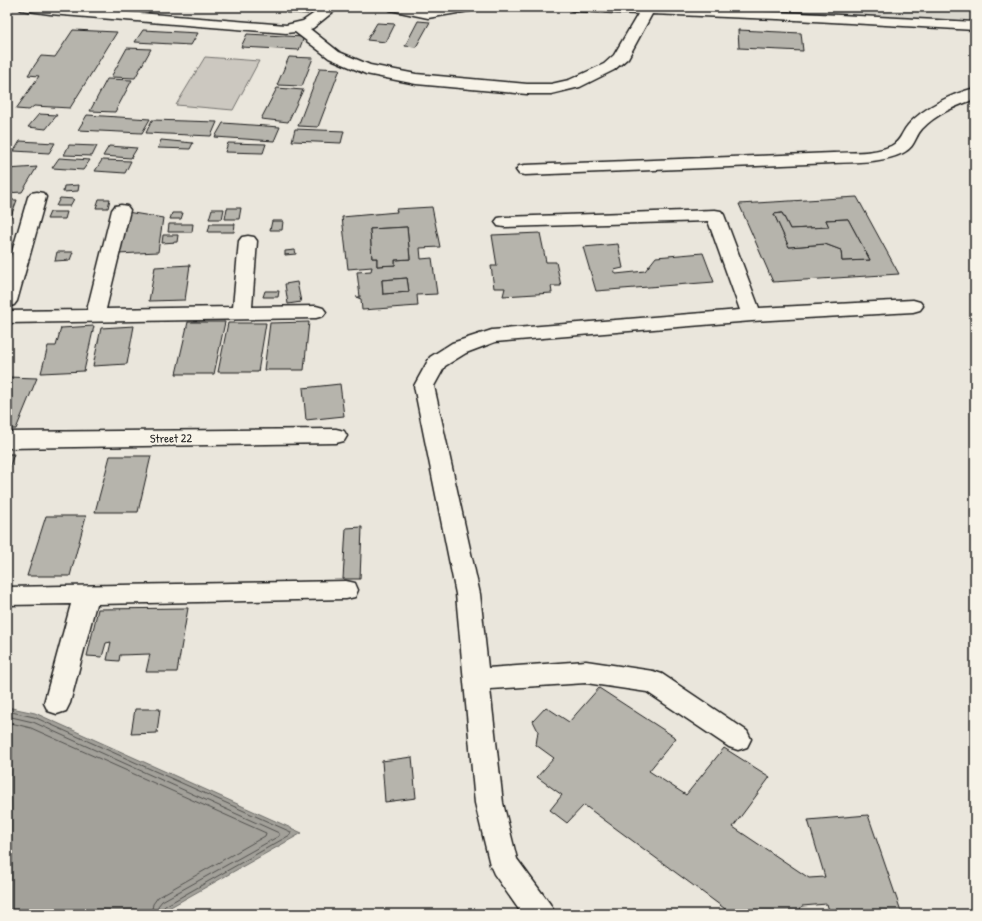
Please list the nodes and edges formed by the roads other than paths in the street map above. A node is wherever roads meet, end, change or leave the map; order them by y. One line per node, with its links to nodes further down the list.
1 (26, 7): 8 (street)
2 (332, 7): 8 (street)
3 (395, 7): 4 (street)
4 (469, 7)
5 (576, 7): 6 (street)
6 (647, 10): 7 (street); 8 (street)
7 (975, 26)
8 (298, 28)
9 (975, 93): 10 (street)
10 (524, 170)
11 (37, 197): 15 (street)
12 (121, 210): 20 (street)
13 (504, 222): 19 (street)
14 (248, 241): 18 (street)
15 (7, 301)
16 (913, 306): 19 (street)
17 (316, 312): 18 (street)
18 (242, 313): 20 (street)
19 (752, 315): 27 (street)
20 (95, 316): 21 (street)
21 (7, 317)
22 (336, 436): 23 (street, Street 22)
23 (7, 440)
24 (346, 590): 25 (street)
25 (86, 595): 26 (street); 28 (street)
26 (7, 596)
27 (476, 679): 29 (street); 30 (street)
28 (57, 703)
29 (738, 739)
30 (540, 914)

